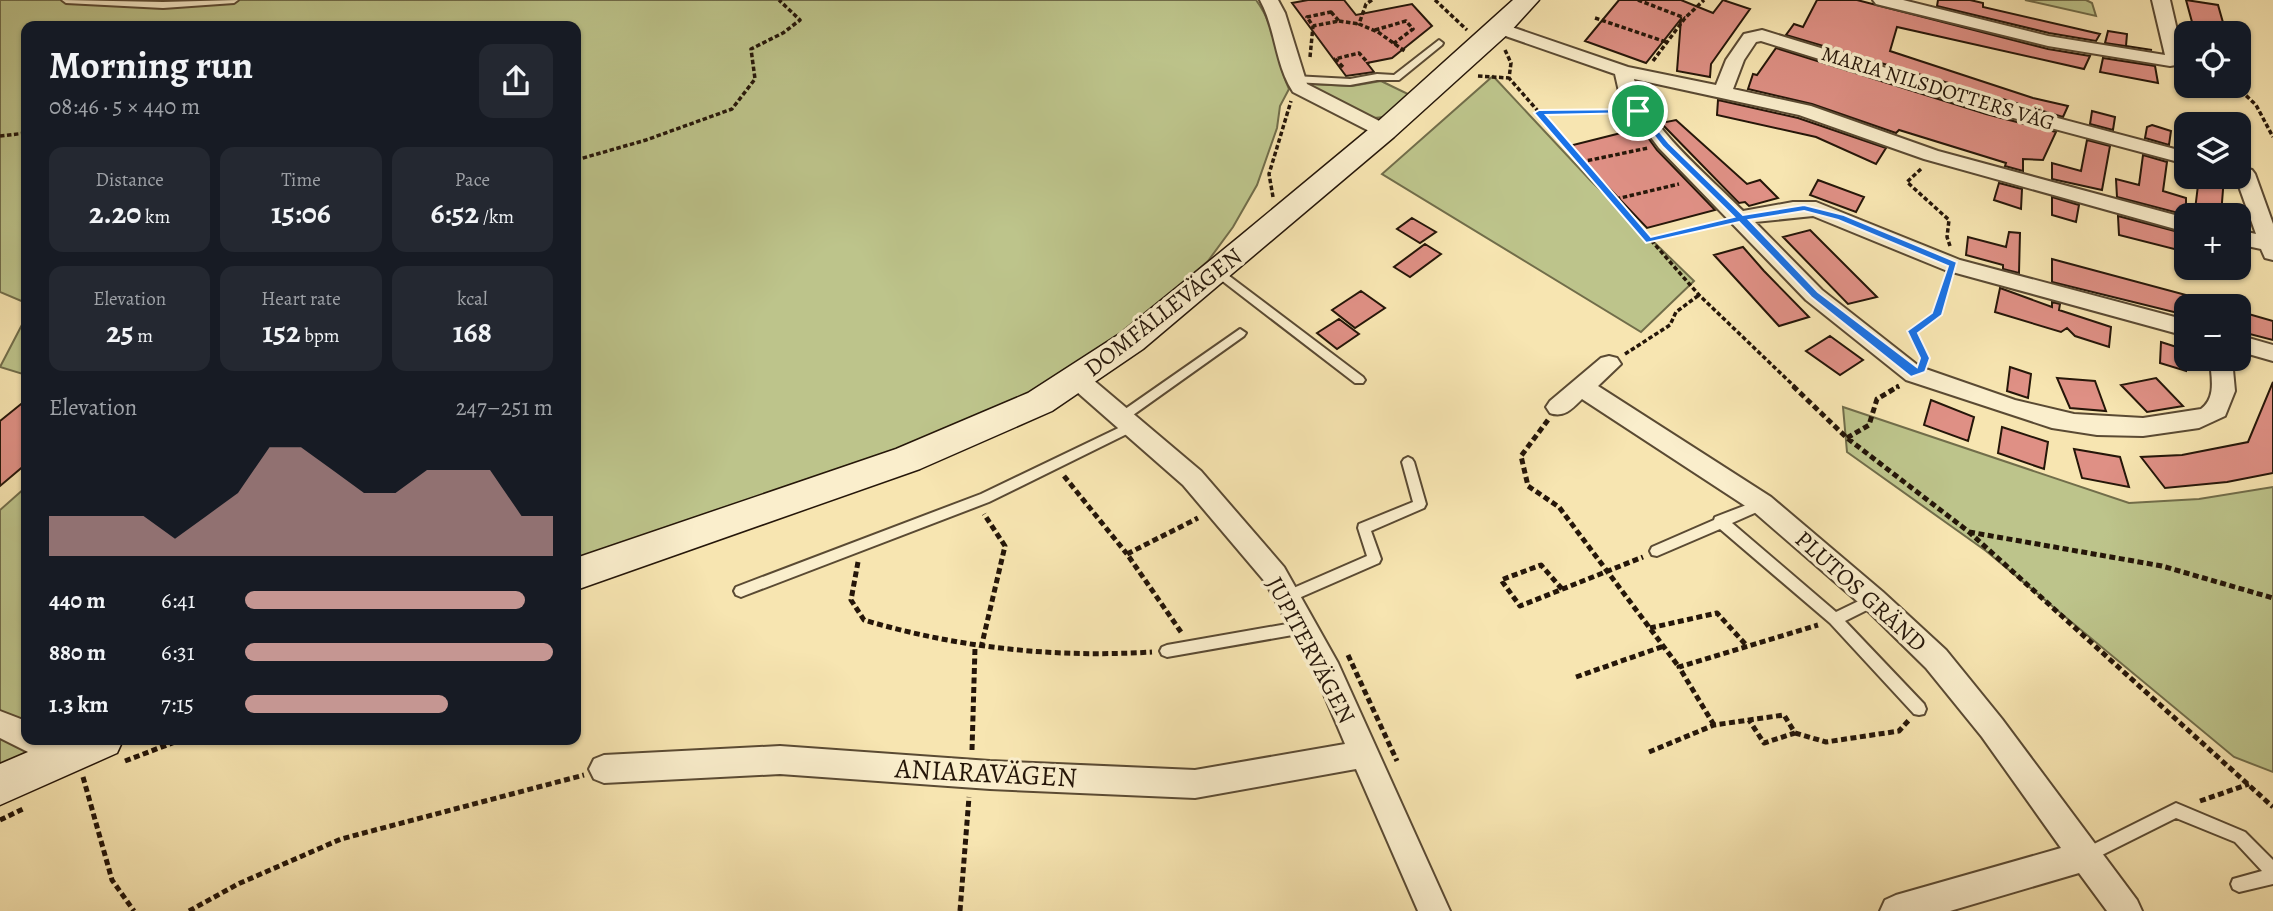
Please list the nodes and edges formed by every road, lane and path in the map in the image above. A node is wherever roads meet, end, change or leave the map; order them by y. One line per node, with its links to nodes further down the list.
1 (66, 0): 2 (lane)
2 (234, 0)
3 (779, 0): 44 (path)
4 (1269, 0): 32 (street)
5 (1361, 0): 13 (path)
6 (1372, 0): 13 (path)
7 (1436, 0): 20 (path)
8 (1527, 0): 20 (street, DOMFÄLLEVÄGEN)
9 (1638, 0): 15 (path)
10 (1704, 0): 15 (path)
11 (1882, 0): 12 (street)
12 (2161, 0)
13 (1366, 4): 17 (path)
14 (1595, 18): 21 (path)
15 (1685, 18): 21 (path)
16 (1339, 21): 17 (path); 18 (path); 18 (path)
17 (1359, 24): 19 (path)
18 (1313, 26): 32 (path)
19 (1375, 30): 23 (path); 23 (path)
20 (1493, 34): 28 (street); 31 (path); 37 (street, DOMFÄLLEVÄGEN)
21 (1666, 42): 28 (path)
22 (1439, 43): 24 (lane)
23 (1393, 44): 24 (path)
24 (1419, 59): 30 (lane)
25 (1369, 64): 26 (path); 27 (path); 30 (path)
26 (1357, 67)
27 (1345, 69)
28 (1633, 74): 33 (street); 35 (street)
29 (1477, 76): 31 (path)
30 (1380, 77): 32 (lane)
31 (1509, 78): 36 (path)
32 (1301, 82): 37 (street); 49 (path)
33 (1722, 93): 42 (street); 43 (street, MARIA NILSDOTTERS VÄG)
34 (2249, 98): 40 (path)
35 (1638, 111): 36 (path); 41 (street)
36 (1539, 113): 45 (path)
37 (1384, 131): 56 (street, DOMFÄLLEVÄGEN)
38 (21, 134): 39 (path)
39 (0, 136)
40 (2273, 137)
41 (1666, 145): 45 (path); 46 (street)
42 (1931, 155): 51 (street); 55 (path)
43 (2174, 155)
44 (581, 159)
45 (1581, 162): 48 (path)
46 (1700, 179): 48 (path); 50 (street)
47 (2251, 189): 54 (street)
48 (1615, 199): 52 (path)
49 (1265, 207)
50 (1741, 218): 52 (path); 55 (street); 64 (street)
51 (2174, 222)
52 (1649, 241): 57 (path)
53 (2251, 241): 54 (street)
54 (2272, 247)
55 (1953, 265): 58 (street); 64 (path)
56 (1216, 270): 65 (street, DOMFÄLLEVÄGEN); 66 (lane)
57 (1699, 295): 62 (path); 70 (path)
58 (2174, 325)
59 (1240, 333): 69 (lane)
60 (2251, 347): 61 (street)
61 (2273, 353)
62 (1608, 364): 67 (street)
63 (2222, 371): 64 (street)
64 (1914, 374): 70 (path)
65 (1077, 379): 69 (street, JUPITERVÄGEN); 82 (street, DOMFÄLLEVÄGEN)
66 (1359, 380)
67 (1581, 387): 68 (street); 74 (street, PLUTOS GRÄND)
68 (1558, 407): 81 (path)
69 (1127, 422): 72 (lane); 75 (street, JUPITERVÄGEN)
70 (1847, 438): 77 (path)
71 (1408, 462): 85 (lane)
72 (1056, 466): 73 (lane); 80 (path)
73 (976, 501): 78 (lane); 94 (path)
74 (1762, 504): 76 (lane); 87 (street, PLUTOS GRÄND)
75 (1218, 508): 80 (path); 85 (street, JUPITERVÄGEN)
76 (1720, 521): 79 (lane); 88 (lane)
77 (1969, 532): 86 (path); 110 (path)
78 (855, 548): 84 (lane); 94 (path)
79 (1657, 551): 81 (path)
80 (1127, 554): 91 (path)
81 (1607, 571): 83 (path); 90 (path)
82 (581, 572)
83 (1562, 589): 83 (path)
84 (741, 591)
85 (1287, 597): 89 (street, JUPITERVÄGEN)
86 (2273, 598)
87 (1874, 600): 88 (lane); 114 (street, PLUTOS GRÄND)
88 (1835, 619): 93 (path); 98 (lane)
89 (1304, 627): 91 (lane); 107 (street, JUPITERVÄGEN)
90 (1650, 628): 92 (path); 93 (path)
91 (1192, 646): 95 (lane)
92 (1664, 646): 96 (path); 97 (path)
93 (1746, 646): 96 (path)
94 (978, 648): 95 (path); 109 (path)
95 (1167, 651)
96 (1679, 667): 101 (path)
97 (1576, 677)
98 (1919, 709): 103 (path)
99 (1749, 720): 101 (path); 103 (path); 103 (path)
100 (0, 724): 102 (street)
101 (1714, 725): 106 (path)
102 (21, 733)
103 (1795, 733)
104 (70, 745): 105 (street)
105 (50, 748): 111 (street); 117 (path)
106 (1649, 752)
107 (1364, 754): 109 (street, ANIARAVÄGEN); 120 (street, JUPITERVÄGEN)
108 (604, 769): 109 (street, ANIARAVÄGEN); 118 (path)
109 (971, 773): 119 (path)
110 (2249, 784): 112 (path); 113 (path)
111 (0, 785)
112 (2273, 807)
113 (2176, 810): 114 (lane); 115 (lane)
114 (2085, 856): 121 (street); 122 (street, PLUTOS GRÄND)
115 (2273, 874): 116 (lane)
116 (2239, 884)
117 (134, 911)
118 (189, 911)
119 (960, 911)
120 (1434, 911)
121 (1896, 911)
122 (2126, 911)

